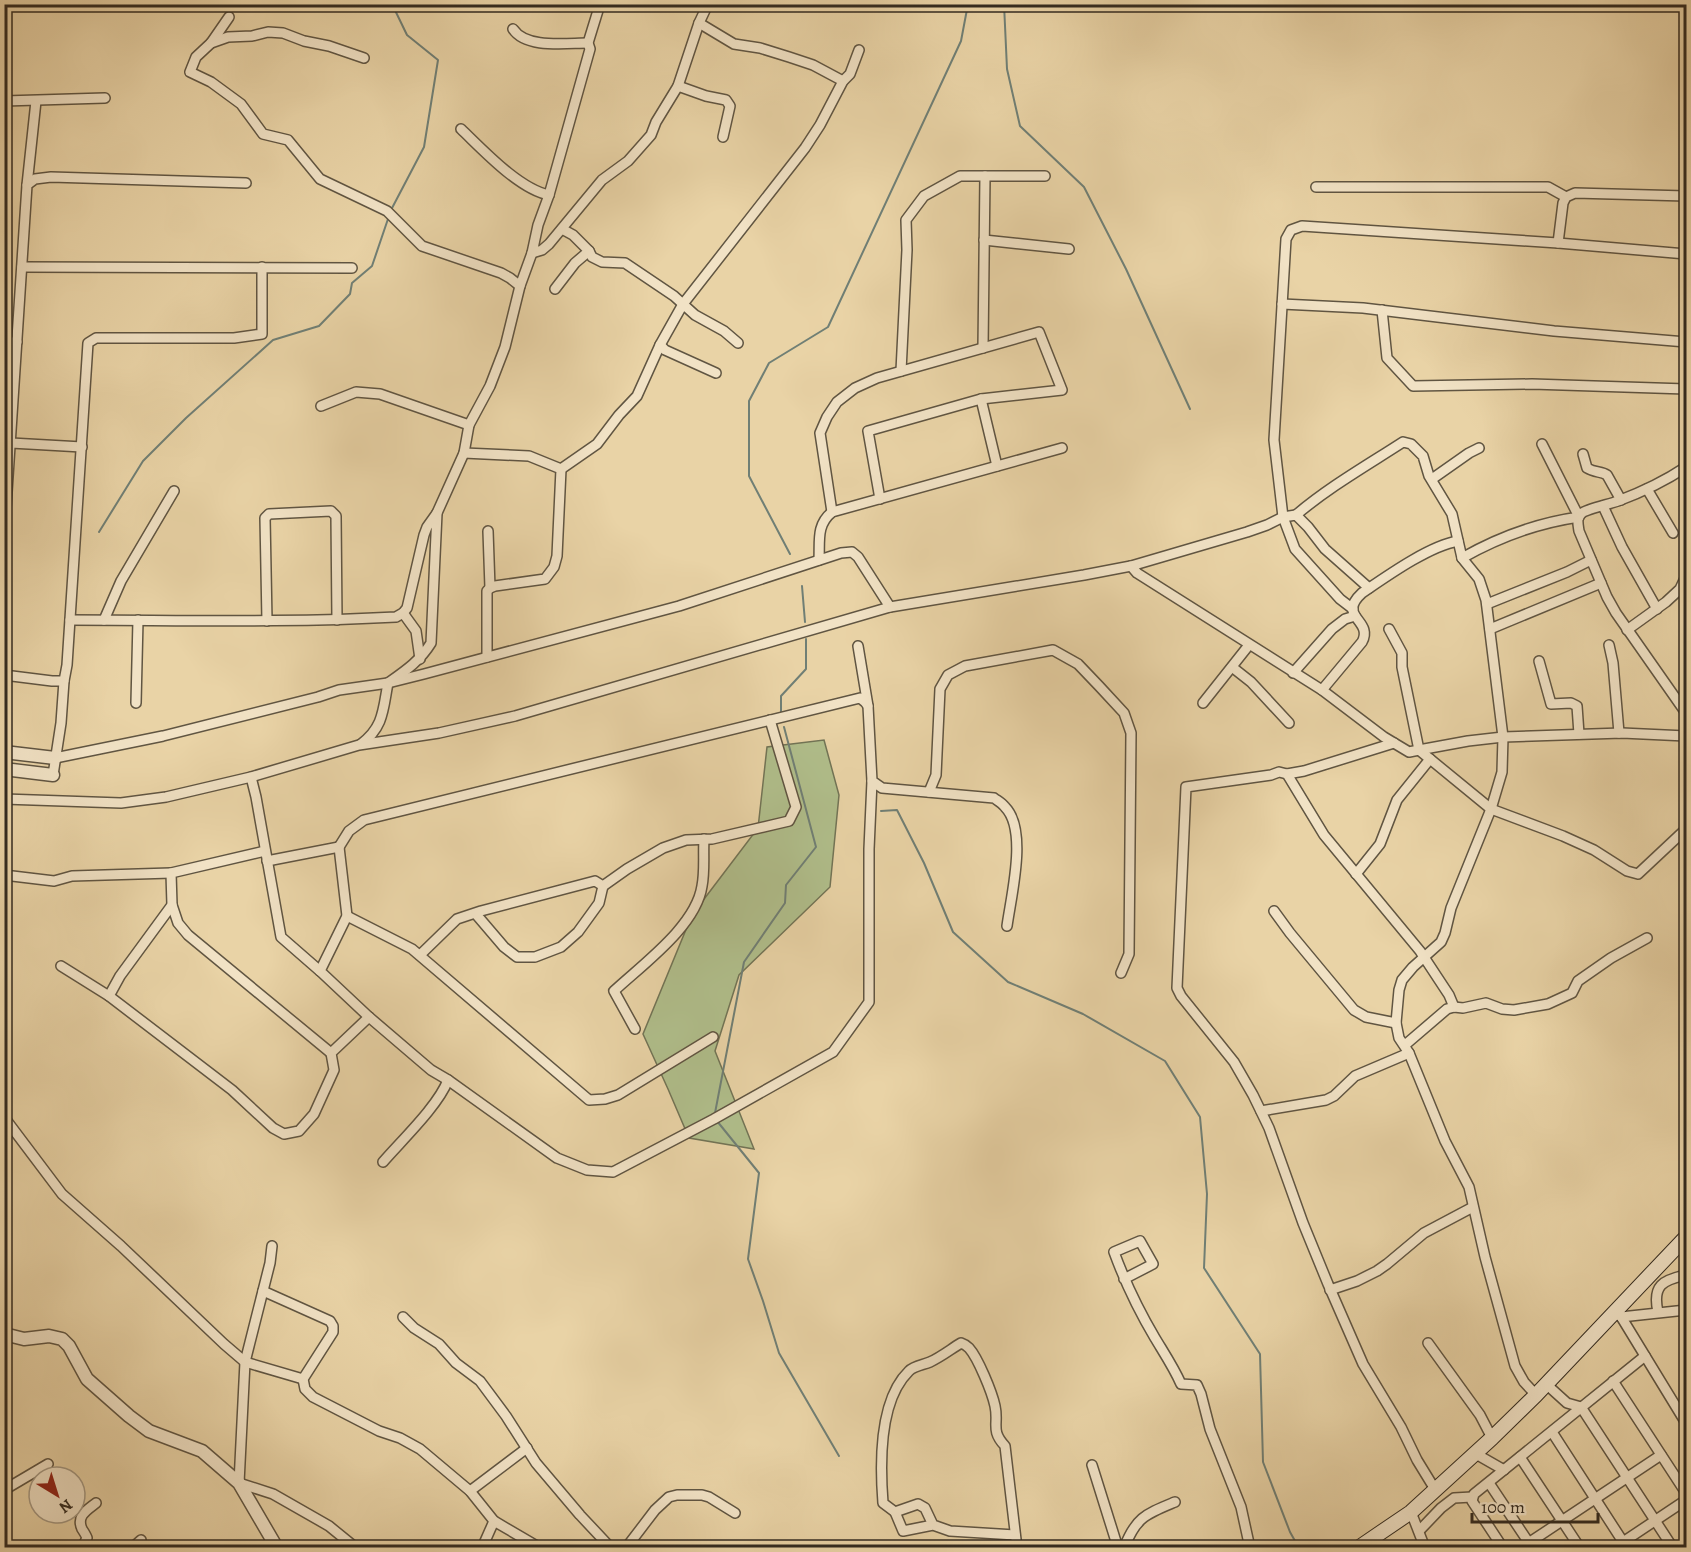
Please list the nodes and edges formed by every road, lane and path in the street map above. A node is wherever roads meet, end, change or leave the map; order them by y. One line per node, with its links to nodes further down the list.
1 (600, 4): 7 (street)
2 (708, 4): 4 (street)
3 (229, 17): 6 (street)
4 (699, 23): 10 (street); 11 (street)
5 (513, 29): 7 (street)
6 (212, 43): 9 (street); 35 (street)
7 (588, 43): 22 (street)
8 (859, 50): 10 (street)
9 (364, 58)
10 (843, 81): 37 (street)
11 (678, 86): 16 (street); 25 (street)
12 (105, 98): 14 (street)
13 (4, 101): 14 (street)
14 (36, 101): 20 (street)
15 (461, 129): 22 (street)
16 (723, 137)
17 (985, 176): 18 (street); 26 (street); 46 (street)
18 (1045, 176)
19 (246, 183): 20 (street)
20 (27, 185): 32 (street)
21 (1316, 187): 23 (street)
22 (549, 195): 30 (street)
23 (1566, 196): 24 (street); 27 (street)
24 (1686, 196)
25 (562, 229): 29 (street); 30 (street)
26 (984, 240): 28 (street); 45 (street)
27 (1558, 243): 31 (street); 38 (street)
28 (1069, 249)
29 (589, 251): 36 (street); 37 (street)
30 (532, 253): 35 (street)
31 (1686, 254)
32 (22, 267): 33 (street); 41 (street)
33 (262, 267): 34 (street); 54 (street)
34 (352, 268)
35 (520, 286): 51 (street)
36 (555, 289)
37 (683, 304): 43 (street); 44 (street)
38 (1282, 304): 39 (street); 71 (street)
39 (1382, 310): 42 (street); 48 (street)
40 (4, 342): 41 (street)
41 (17, 342): 52 (street)
42 (1686, 342)
43 (738, 343)
44 (660, 345): 47 (street); 61 (street)
45 (983, 348): 46 (street); 49 (street)
46 (901, 372): 68 (street)
47 (716, 373)
48 (1686, 389)
49 (981, 399): 59 (street); 65 (street)
50 (321, 406): 51 (street)
51 (470, 425): 57 (street)
52 (10, 443): 54 (street); 75 (street)
53 (1542, 444): 72 (street)
54 (81, 447): 90 (street)
55 (1062, 448): 59 (street)
56 (1479, 448): 62 (street)
57 (464, 453): 61 (street); 69 (street)
58 (1583, 454): 66 (street)
59 (997, 466): 65 (street)
60 (1686, 467): 63 (street)
61 (561, 469): 83 (street)
62 (1435, 476): 70 (street); 76 (street)
63 (1647, 489): 66 (street); 74 (street)
64 (174, 491): 91 (street)
65 (880, 499): 68 (street)
66 (1621, 500): 67 (street)
67 (1604, 506): 72 (street); 87 (street)
68 (832, 512): 78 (street)
69 (437, 513): 89 (street); 102 (street)
70 (1296, 515): 71 (street); 84 (street)
71 (1282, 517): 80 (street); 88 (street)
72 (1579, 517): 77 (street); 79 (street)
73 (488, 531): 83 (street)
74 (1673, 533)
75 (4, 537)
76 (1458, 541): 77 (street); 84 (street)
77 (1462, 558): 85 (street)
78 (819, 560): 86 (street); 101 (street)
79 (1591, 560): 82 (street); 85 (street)
80 (1131, 566): 86 (street); 98 (street)
81 (1686, 576): 87 (street)
82 (1601, 583): 96 (street); 97 (street)
83 (490, 588): 101 (street)
84 (1369, 588): 88 (street)
85 (1487, 604): 96 (street)
86 (890, 606): 121 (street)
87 (1657, 609): 97 (street)
88 (1354, 612): 105 (street); 109 (street)
89 (403, 613): 93 (street); 102 (street)
90 (70, 620): 91 (street); 107 (street)
91 (104, 620): 92 (street)
92 (138, 620): 94 (street); 110 (street)
93 (337, 620): 94 (street); 94 (street)
94 (267, 621)
95 (1389, 629): 122 (street)
96 (1490, 629): 119 (street)
97 (1627, 630): 113 (street)
98 (1249, 645): 104 (street); 105 (street)
99 (1609, 645): 116 (street)
100 (858, 646): 112 (street)
101 (487, 657): 108 (street)
102 (420, 659): 108 (street)
103 (1539, 661): 117 (street)
104 (1232, 667): 111 (street); 115 (street)
105 (1293, 673): 109 (street)
106 (4, 675): 107 (street)
107 (64, 681): 124 (street)
108 (388, 683): 121 (street); 124 (street)
109 (1322, 690): 120 (street)
110 (136, 703)
111 (1203, 703)
112 (868, 706): 114 (street); 130 (street)
113 (1686, 713)
114 (770, 720): 135 (street); 136 (street)
115 (1289, 723)
116 (1619, 733): 117 (street); 118 (street)
117 (1579, 734): 119 (street)
118 (1686, 736)
119 (1503, 737): 122 (street); 133 (street)
120 (1394, 743): 122 (street); 127 (street)
121 (359, 745): 129 (street)
122 (1419, 750): 125 (street)
123 (4, 752): 124 (street)
124 (55, 758): 128 (street)
125 (1430, 759): 133 (street); 139 (street)
126 (4, 770): 128 (street)
127 (1287, 774): 139 (street); 162 (street)
128 (52, 775)
129 (251, 777): 132 (street); 137 (street)
130 (872, 781): 131 (street); 161 (street)
131 (929, 792): 146 (street); 152 (street)
132 (4, 799)
133 (1491, 809): 134 (street); 149 (street)
134 (1686, 829)
135 (704, 839): 141 (street); 157 (street)
136 (339, 847): 137 (street); 145 (street)
137 (266, 856): 138 (street); 151 (street)
138 (171, 873): 140 (street); 142 (street)
139 (1356, 874): 149 (street)
140 (4, 876)
141 (603, 886): 144 (street); 144 (street)
142 (172, 905): 153 (street); 160 (street)
143 (1274, 911): 156 (street)
144 (475, 913): 148 (street)
145 (347, 916): 148 (street); 151 (street)
146 (1006, 926)
147 (1647, 938): 154 (street)
148 (420, 954): 158 (street)
149 (1425, 957): 154 (street); 156 (street)
150 (62, 966): 153 (street)
151 (320, 970): 155 (street)
152 (1121, 973)
153 (109, 996): 160 (street)
154 (1454, 1007): 159 (street)
155 (369, 1017): 160 (street); 161 (street)
156 (1396, 1023): 159 (street)
157 (635, 1029)
158 (713, 1037)
159 (1407, 1049): 162 (street); 165 (street)
160 (331, 1053)
161 (448, 1080): 164 (street)
162 (1261, 1111): 170 (street)
163 (4, 1117): 179 (street)
164 (383, 1162)
165 (1473, 1207): 170 (street); 183 (street)
166 (1686, 1237): 174 (main road)
167 (272, 1246): 171 (street)
168 (1686, 1275): 173 (street)
169 (1124, 1278): 169 (street); 230 (street)
170 (1330, 1290): 200 (street)
171 (263, 1291): 179 (street); 180 (street)
172 (1686, 1310): 173 (street)
173 (1658, 1312): 174 (street)
174 (1619, 1314): 178 (street); 182 (main road)
175 (403, 1317): 188 (street)
176 (4, 1334): 196 (street)
177 (1428, 1343): 187 (street)
178 (1645, 1356): 181 (street); 185 (street)
179 (245, 1362): 180 (street); 196 (street)
180 (303, 1379): 199 (street)
181 (1613, 1381): 184 (street); 190 (street)
182 (1546, 1384): 183 (main road); 184 (street)
183 (1536, 1395): 187 (main road)
184 (1581, 1407): 186 (street); 195 (street)
185 (1686, 1423)
186 (1551, 1432): 191 (street); 203 (street)
187 (1492, 1438): 189 (main road)
188 (527, 1448): 199 (street); 225 (street)
189 (1476, 1454): 194 (street); 200 (main road)
190 (1661, 1455): 195 (street); 201 (street)
191 (1520, 1457): 194 (street); 212 (street)
192 (48, 1464): 198 (street)
193 (1092, 1465): 228 (street)
194 (1504, 1470): 197 (street)
195 (1627, 1478): 203 (street); 210 (street)
196 (239, 1483): 221 (street); 222 (street)
197 (1489, 1483): 202 (street); 218 (street)
198 (4, 1490)
199 (470, 1491): 211 (street)
200 (1436, 1491): 208 (main road)
201 (1686, 1493)
202 (1472, 1497): 214 (street); 233 (street)
203 (1595, 1499): 212 (street); 217 (street)
204 (1686, 1500): 210 (street)
205 (1175, 1502): 229 (street)
206 (96, 1503): 219 (street)
207 (895, 1512): 213 (street); 213 (street); 215 (street)
208 (1411, 1512): 214 (street); 231 (main road)
209 (735, 1514): 226 (street)
210 (1656, 1520): 217 (street); 236 (street)
211 (494, 1521): 223 (street); 224 (street)
212 (1562, 1521): 218 (street); 234 (street)
213 (933, 1525): 215 (street)
214 (1419, 1531): 232 (street)
215 (1015, 1534): 227 (street)
216 (141, 1540): 220 (street)
217 (1625, 1544): 235 (street)
218 (1527, 1546)
219 (82, 1548)
220 (132, 1548)
221 (277, 1548)
222 (356, 1548)
223 (482, 1548)
224 (540, 1548)
225 (611, 1548)
226 (626, 1548)
227 (1017, 1548)
228 (1118, 1548)
229 (1124, 1548)
230 (1250, 1548)
231 (1358, 1548)
232 (1425, 1548)
233 (1503, 1548)
234 (1580, 1548)
235 (1614, 1548)
236 (1673, 1548)

